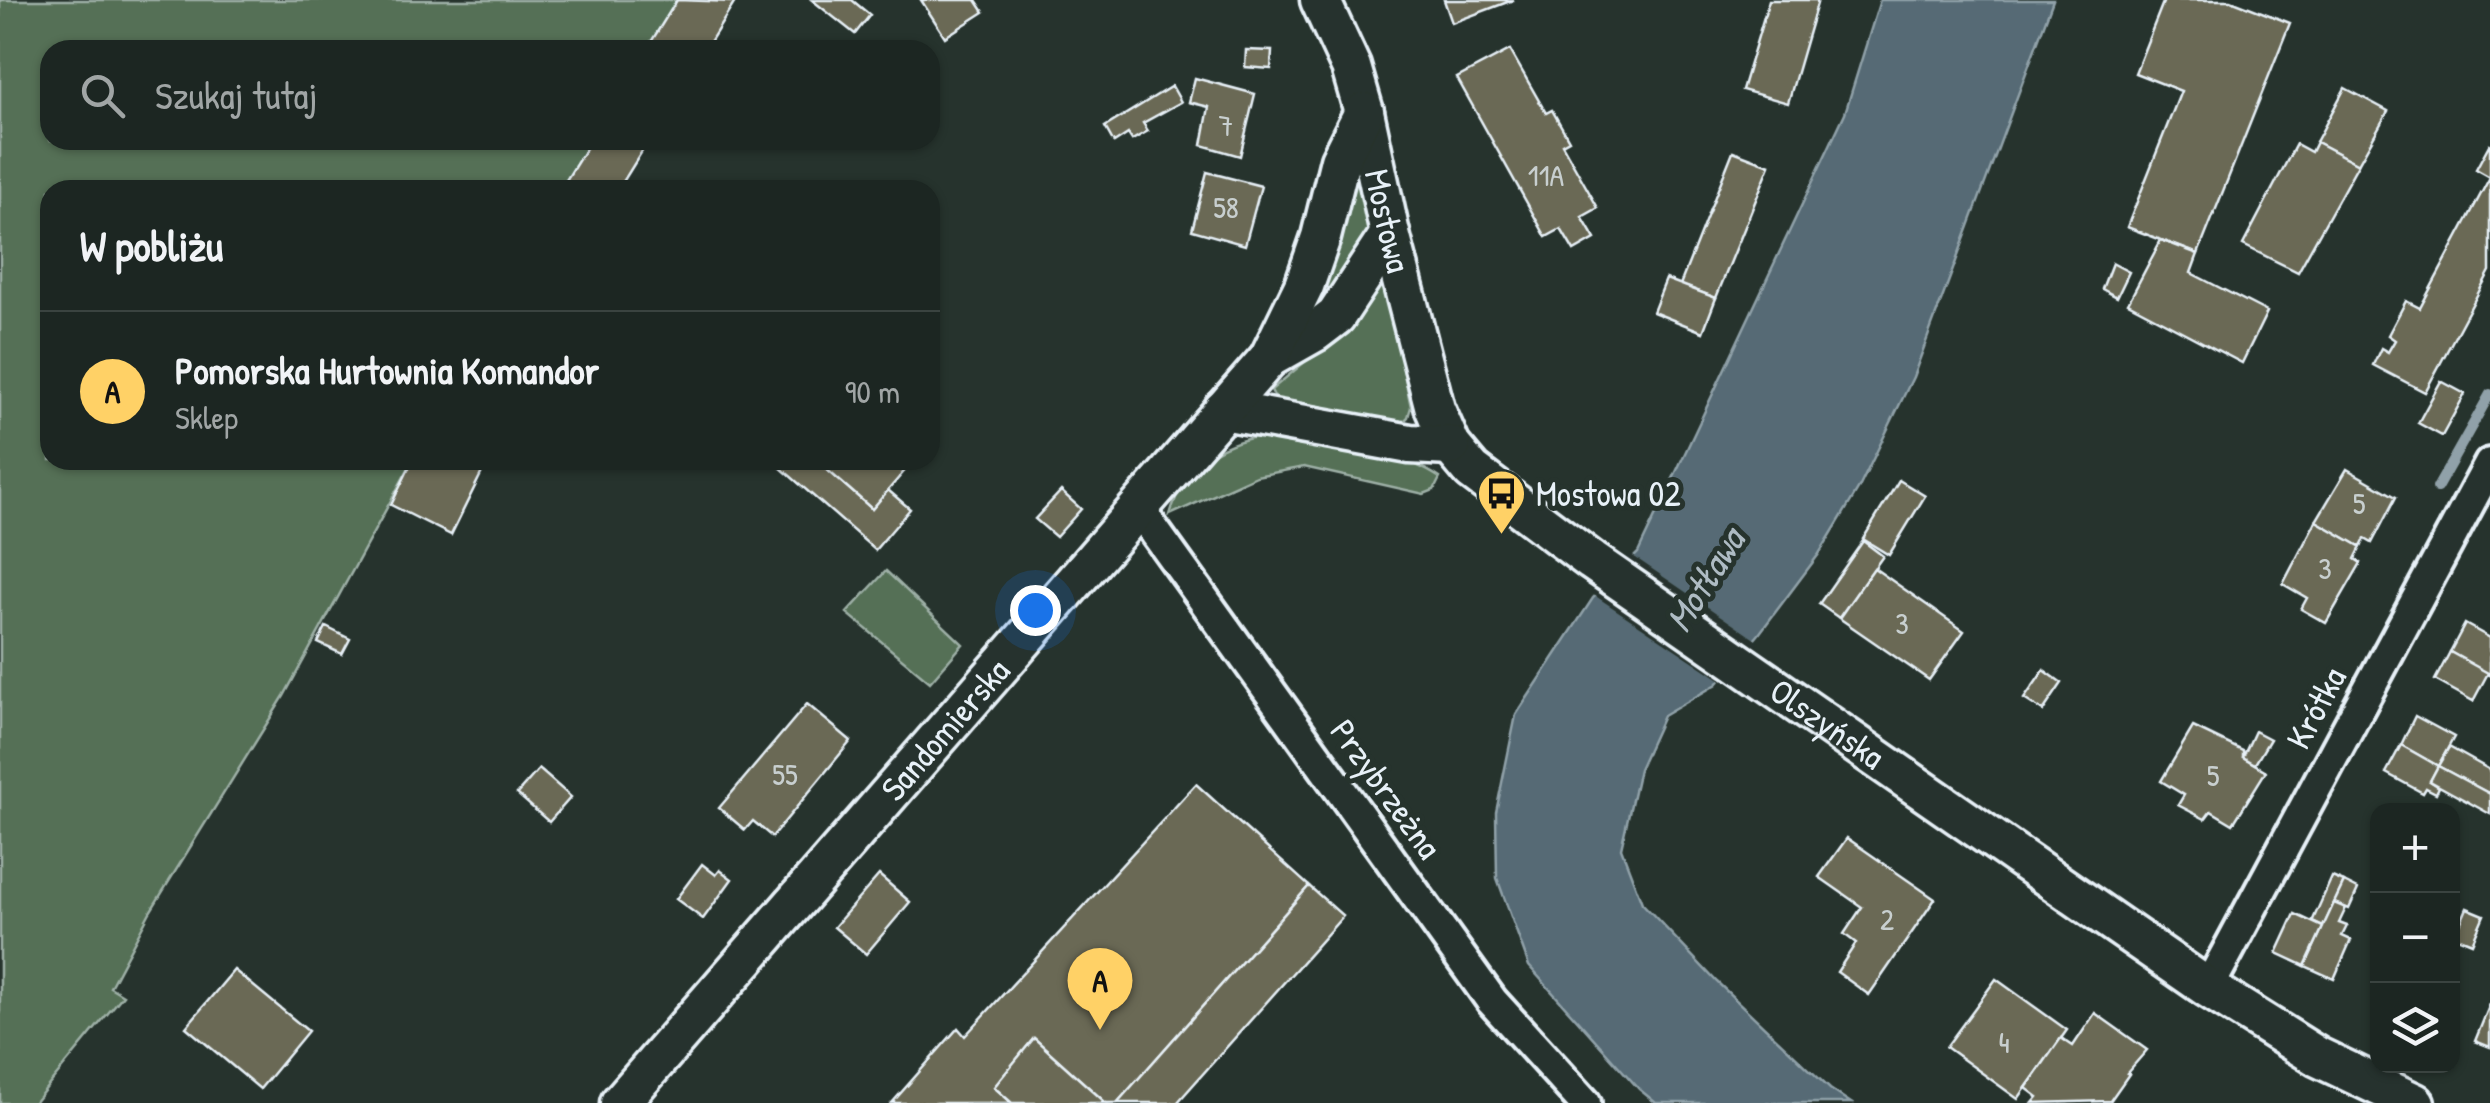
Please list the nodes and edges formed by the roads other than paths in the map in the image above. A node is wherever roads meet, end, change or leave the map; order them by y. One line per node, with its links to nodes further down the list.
1 (1320, 0): 2 (street, Mostowa)
2 (1364, 112): 3 (street, Mostowa); 4 (street, Sandomierska)
3 (1390, 234): 4 (street, Sandomierska); 6 (street, Mostowa)
4 (1269, 358): 5 (street, Sandomierska)
5 (1223, 410): 6 (street); 8 (street, Sandomierska)
6 (1451, 446): 9 (street, Olszyńska)
7 (2490, 464): 9 (street, Krótka)
8 (1138, 508): 10 (street, Sandomierska); 11 (street, Przybrzeżna)
9 (2208, 988): 12 (street, Olszyńska)
10 (620, 1103)
11 (1585, 1103)
12 (2415, 1103)

